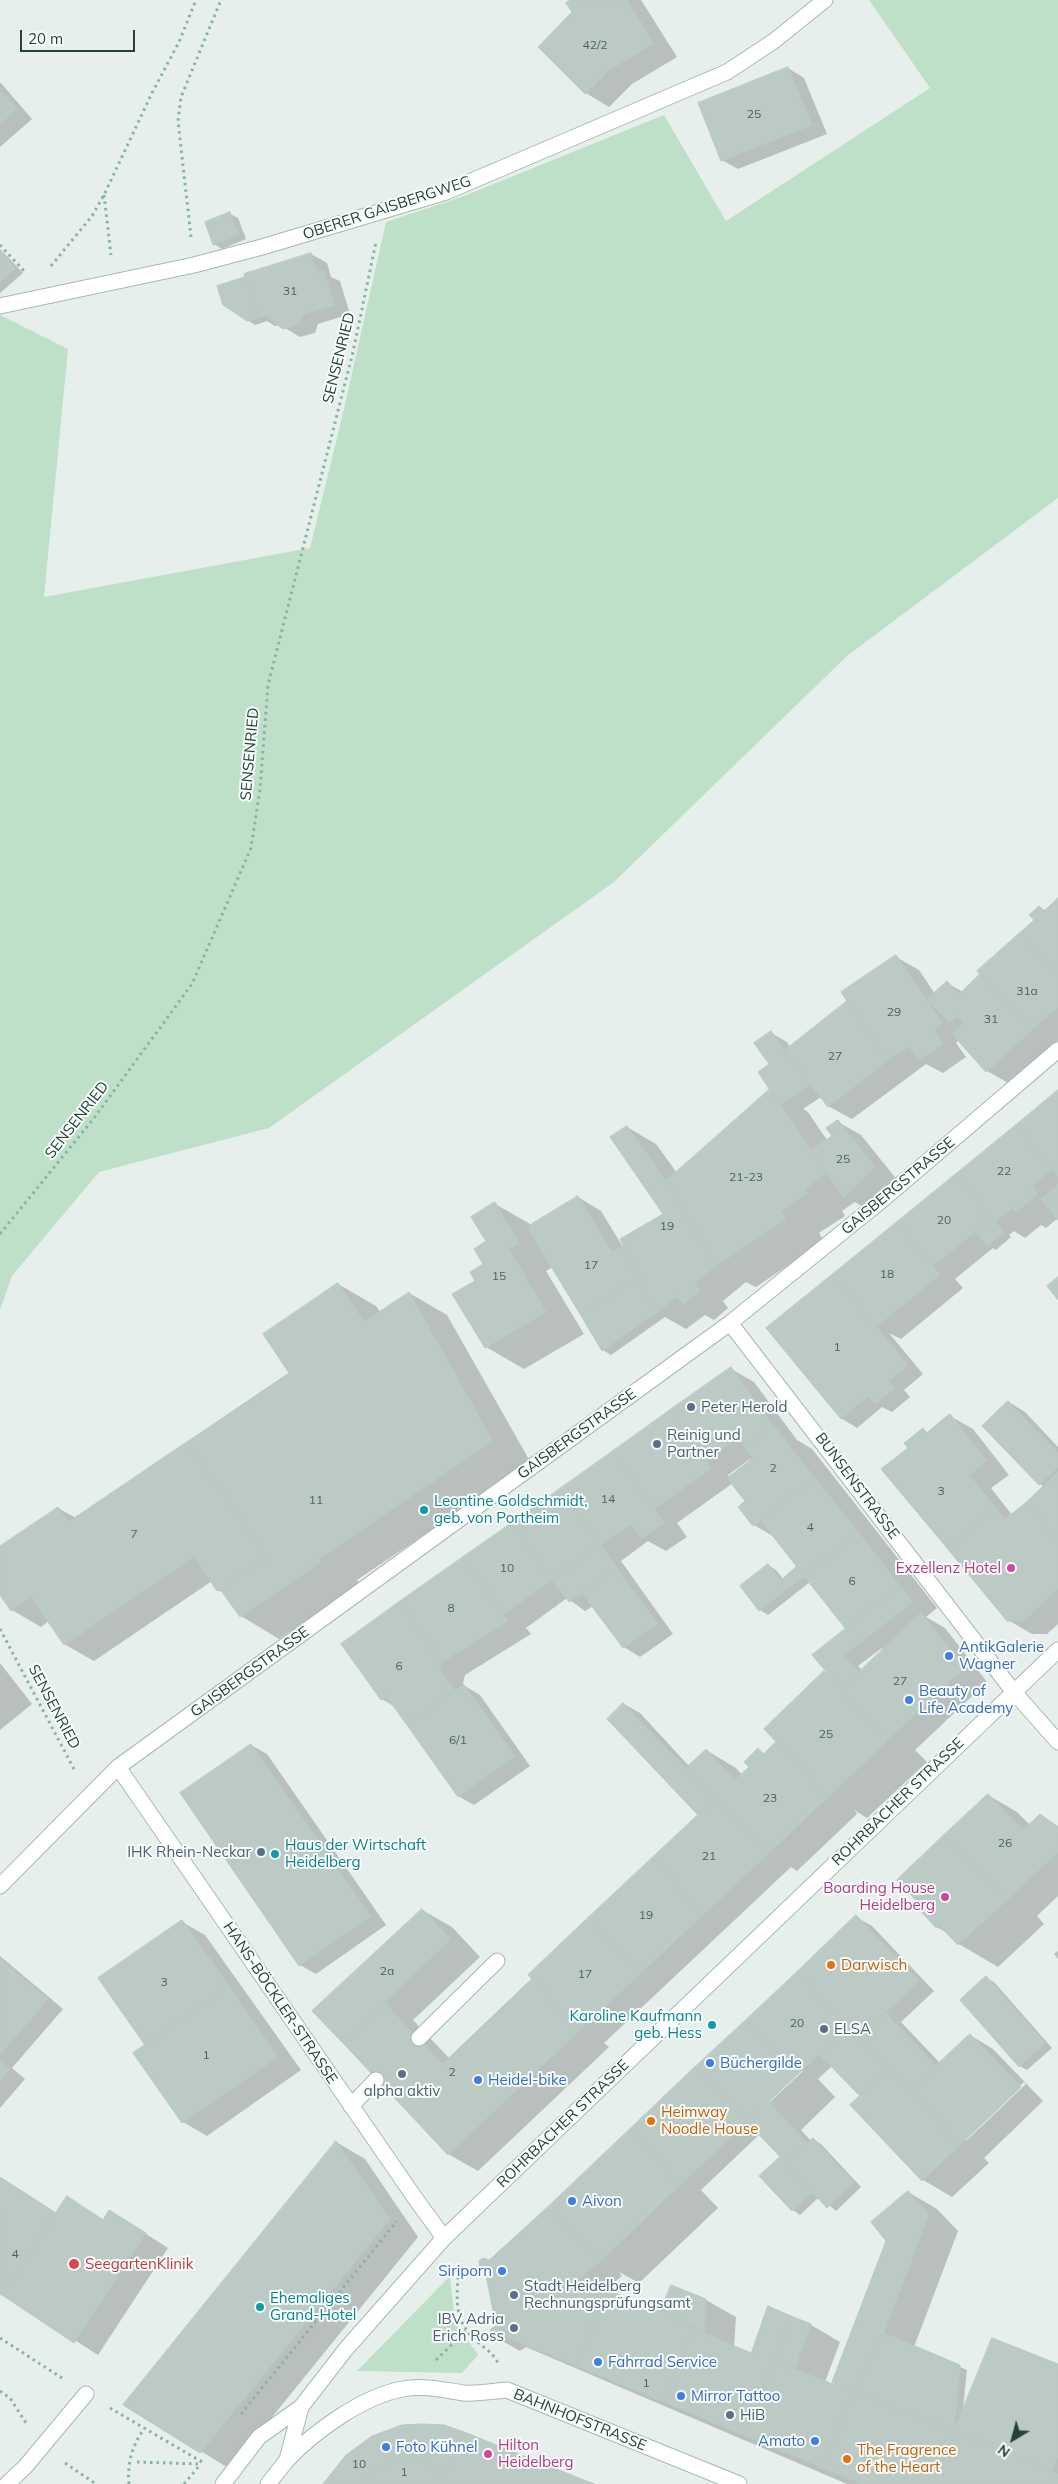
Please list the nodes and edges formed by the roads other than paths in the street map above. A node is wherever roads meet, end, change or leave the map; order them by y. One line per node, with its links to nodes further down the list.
1 (825, 0): 2 (street, OBERER GAISBERGWEG)
2 (0, 306)
3 (1058, 1050): 4 (street, GAISBERGSTRASSE)
4 (730, 1323): 6 (street, BUNSENSTRASSE); 8 (street, GAISBERGSTRASSE)
5 (1058, 1650): 6 (street, ROHRBACHER STRASSE)
6 (1013, 1691): 7 (street, BUNSENSTRASSE); 14 (street, ROHRBACHER STRASSE)
7 (1058, 1742)
8 (118, 1767): 9 (street, GAISBERGSTRASSE); 13 (street, HANS-BÖCKLER-STRASSE)
9 (0, 1886)
10 (497, 1961): 11 (street)
11 (418, 2038)
12 (376, 2080): 13 (street)
13 (350, 2106): 14 (street, HANS-BÖCKLER-STRASSE)
14 (449, 2234): 16 (street, ROHRBACHER STRASSE)
15 (86, 2394): 18 (street)
16 (301, 2408): 17 (street, ROHRBACHER STRASSE); 19 (street, ROHRBACHER STRASSE)
17 (287, 2460): 20 (street, ROHRBACHER STRASSE); 21 (street, BAHNHOFSTRASSE)
18 (8, 2484)
19 (223, 2484)
20 (268, 2484)
21 (739, 2484)

